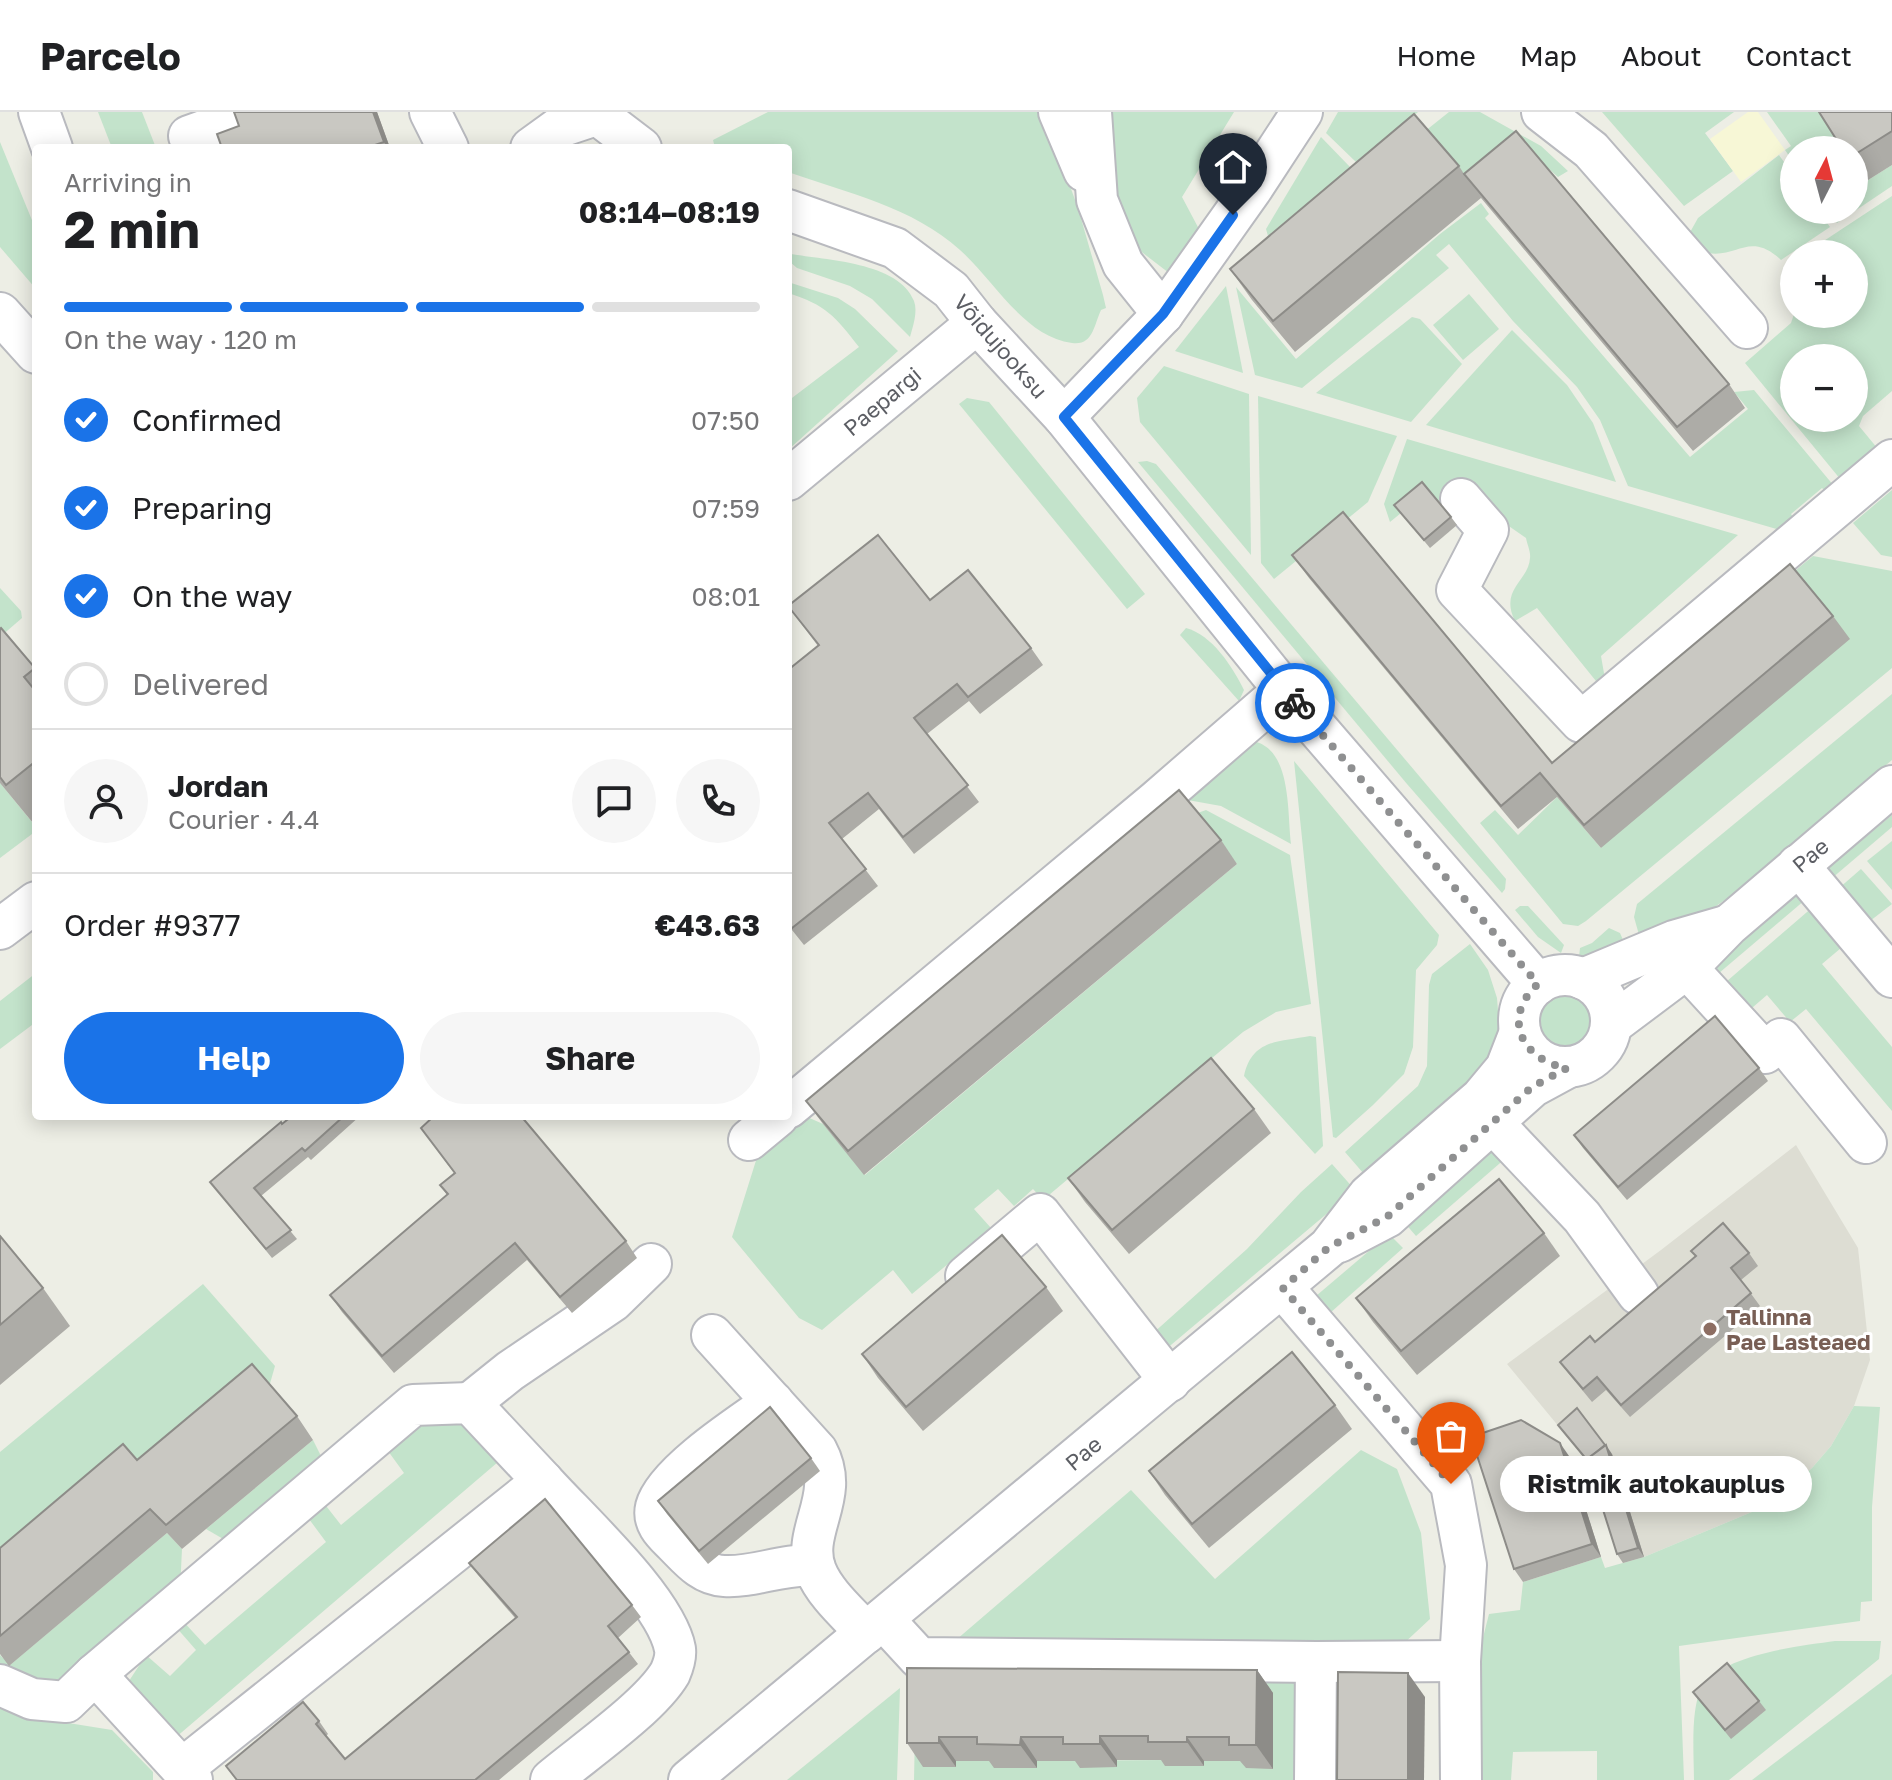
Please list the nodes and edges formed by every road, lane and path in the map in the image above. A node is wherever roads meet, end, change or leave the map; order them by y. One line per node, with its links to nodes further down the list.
1 (39, 112): 10 (street)
2 (430, 112): 11 (street)
3 (1059, 112): 14 (street)
4 (1091, 112): 14 (street)
5 (1302, 112): 17 (street)
6 (1542, 112): 19 (street)
7 (240, 118): 9 (street)
8 (593, 125): 12 (street); 13 (street)
9 (187, 132)
10 (51, 144)
11 (446, 144)
12 (537, 144)
13 (633, 144)
14 (1097, 200): 17 (street)
15 (792, 211): 18 (street, Võidujooksu)
16 (0, 313): 20 (street)
17 (1163, 314): 21 (street)
18 (977, 323): 21 (street, Võidujooksu); 23 (street, Paepargi)
19 (1747, 328)
20 (32, 349)
21 (1064, 417): 25 (street, Võidujooksu)
22 (1892, 460): 24 (street)
23 (792, 477)
24 (1461, 499)
25 (1284, 690): 34 (street, Võidujooksu); 38 (street)
26 (1892, 786): 27 (street, Pae)
27 (1798, 865): 29 (street, Pae); 32 (street)
28 (32, 905): 30 (street)
29 (1729, 925): 31 (street, Pae); 33 (street, Pae)
30 (0, 929)
31 (1687, 968): 35 (street, Pae); 40 (street)
32 (1892, 977)
33 (1583, 979): 34 (street); 35 (street)
34 (1538, 984): 36 (street)
35 (1611, 1025): 37 (street)
36 (1520, 1032): 37 (street); 39 (street, Pae)
37 (1567, 1068): 39 (street, Pae)
38 (792, 1105)
39 (1484, 1114): 42 (street, Pae); 43 (street)
40 (1866, 1143)
41 (651, 1264): 48 (street)
42 (1283, 1288): 46 (street, Pae); 52 (street)
43 (1638, 1294)
44 (943, 1296): 46 (street)
45 (712, 1335): 47 (street)
46 (1170, 1381): 51 (street, Pae)
47 (773, 1402): 50 (street); 50 (street)
48 (470, 1403): 49 (street); 54 (street)
49 (543, 1481): 56 (street); 57 (street)
50 (814, 1566): 51 (street)
51 (874, 1626): 53 (street); 58 (street, Pae)
52 (1460, 1661): 53 (street); 60 (street)
53 (1316, 1662): 59 (street)
54 (95, 1674): 55 (street); 56 (street)
55 (0, 1685)
56 (187, 1774)
57 (551, 1780)
58 (689, 1780)
59 (1315, 1780)
60 (1461, 1780)

